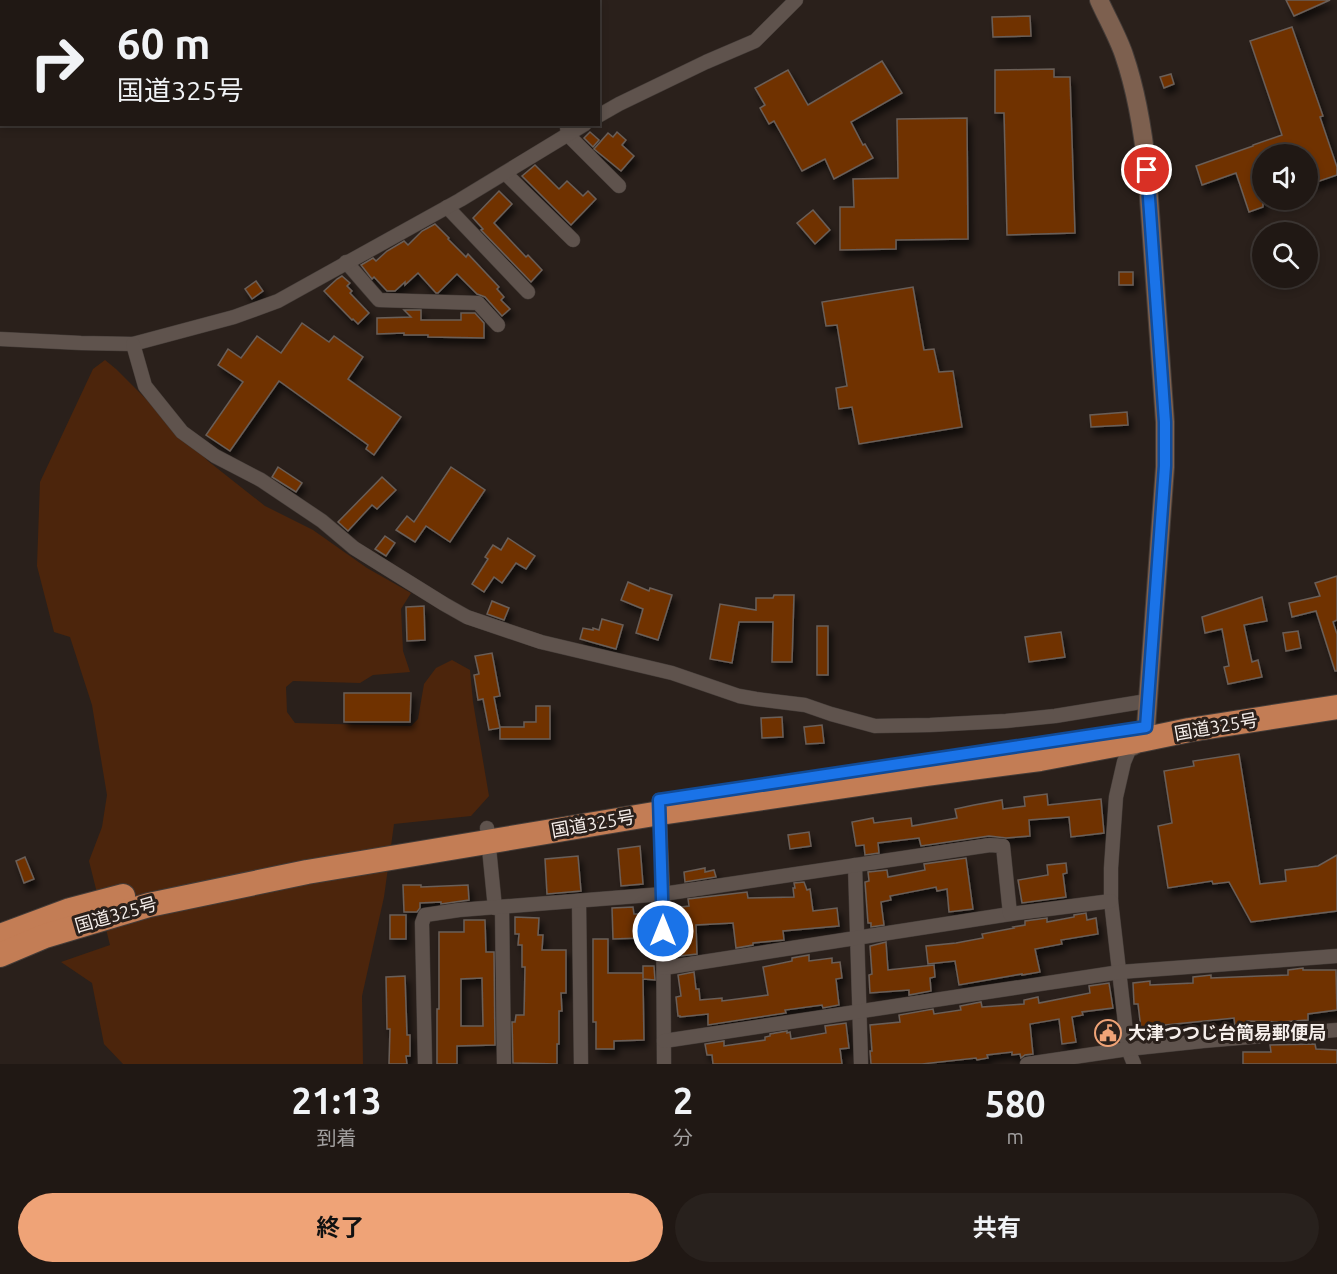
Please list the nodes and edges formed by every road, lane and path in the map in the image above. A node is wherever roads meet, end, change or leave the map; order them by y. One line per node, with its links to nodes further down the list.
1 (796, 0): 3 (street)
2 (1099, 0): 15 (street)
3 (600, 115)
4 (568, 130): 5 (street); 6 (street)
5 (505, 172): 7 (street); 8 (street)
6 (619, 186)
7 (447, 207): 9 (street); 10 (street)
8 (573, 240)
9 (346, 262): 11 (street); 13 (street)
10 (528, 292)
11 (498, 325)
12 (0, 339): 13 (street)
13 (133, 344): 15 (street)
14 (1337, 693): 17 (highway, 国道325号)
15 (1148, 701): 17 (street)
16 (1337, 707): 17 (highway, 国道325号)
17 (1139, 738): 18 (highway, 国道325号); 23 (street)
18 (660, 807): 19 (highway, 国道325号); 21 (street)
19 (487, 835): 24 (street); 26 (highway, 国道325号); 28 (highway, 国道325号)
20 (855, 865): 21 (street); 25 (street); 27 (street)
21 (663, 894): 22 (street); 30 (street)
22 (579, 901): 24 (street); 38 (street)
23 (1111, 901): 25 (street); 31 (street)
24 (499, 908): 36 (street); 37 (street)
25 (1010, 914): 27 (street)
26 (0, 936)
27 (857, 938): 30 (street); 32 (street)
28 (0, 955)
29 (1337, 956): 31 (street)
30 (664, 968): 34 (street)
31 (1120, 972): 32 (street); 35 (street)
32 (860, 1012): 34 (street); 40 (street)
33 (1337, 1030): 35 (street)
34 (664, 1041): 39 (street)
35 (1128, 1049): 41 (street); 42 (street)
36 (425, 1064)
37 (504, 1064)
38 (581, 1064)
39 (664, 1064)
40 (861, 1064)
41 (1031, 1064)
42 (1134, 1064)

